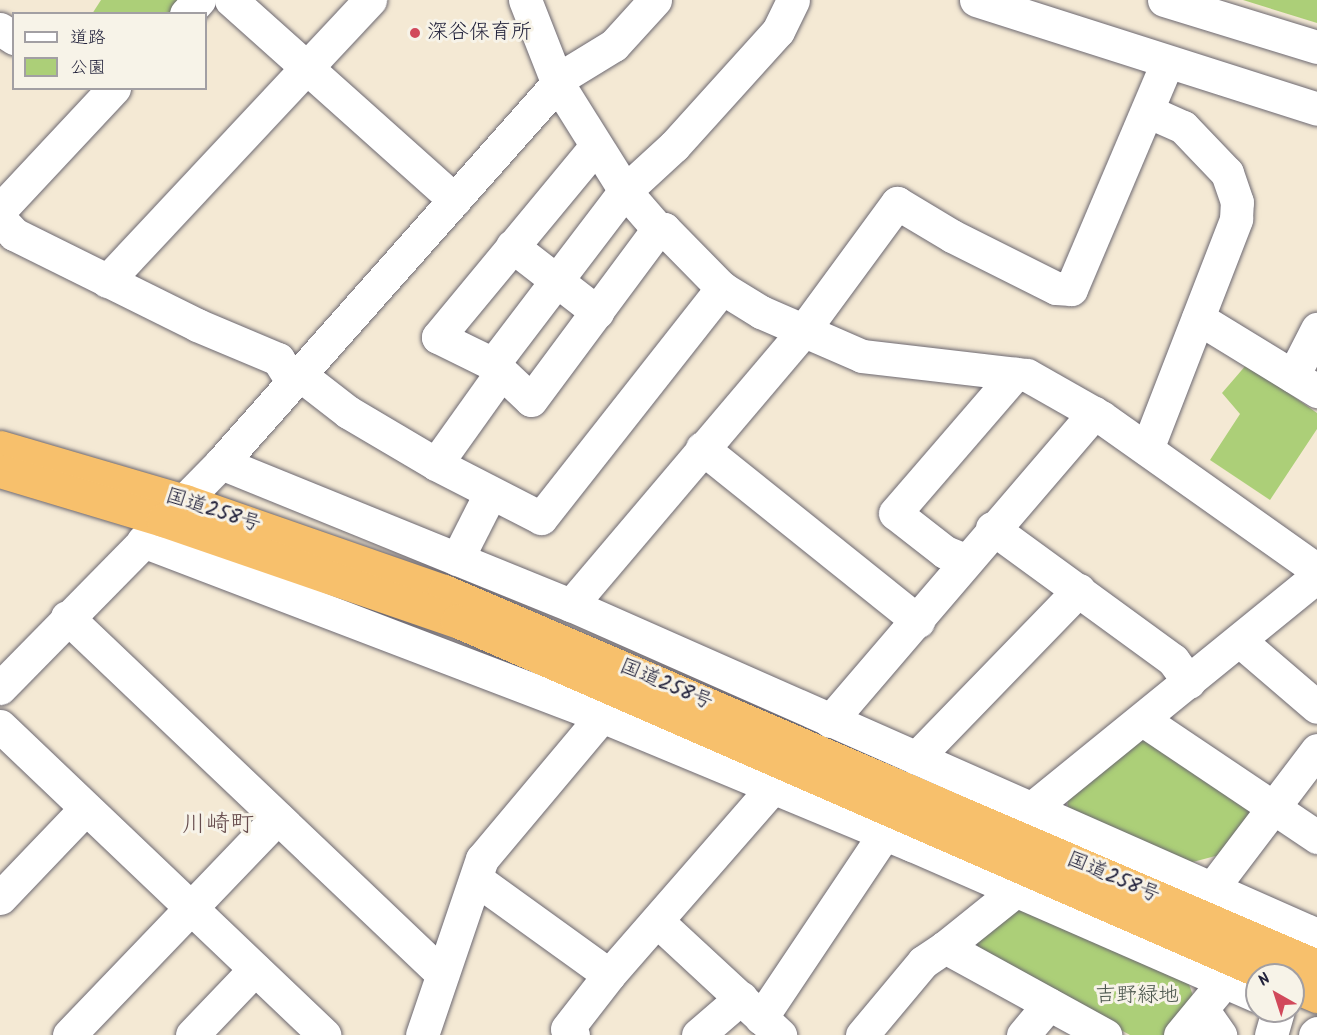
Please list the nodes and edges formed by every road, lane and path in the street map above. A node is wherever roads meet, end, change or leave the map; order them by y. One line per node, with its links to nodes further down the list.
1 (199, 0): 9 (street)
2 (231, 0): 12 (street)
3 (370, 0): 12 (street)
4 (525, 0): 13 (street)
5 (655, 0): 13 (street)
6 (793, 0): 18 (street)
7 (976, 0): 11 (street)
8 (1164, 0): 10 (street)
9 (188, 12)
10 (1317, 47)
11 (1167, 63): 15 (street); 16 (street)
12 (305, 69): 19 (street); 25 (street)
13 (558, 84): 17 (street); 19 (street)
14 (103, 92): 20 (street)
15 (1317, 109)
16 (1147, 111): 28 (street); 30 (street)
17 (597, 146): 18 (street); 23 (street)
18 (625, 191): 22 (street); 24 (street)
19 (455, 200): 33 (street)
20 (0, 210)
21 (0, 219): 25 (street)
22 (658, 229): 26 (street); 27 (street)
23 (512, 246): 24 (street); 31 (street)
24 (556, 280): 27 (street); 31 (street)
25 (107, 281): 33 (street)
26 (722, 288): 30 (street); 42 (street)
27 (597, 312): 31 (street)
28 (1198, 318): 34 (street); 38 (street)
29 (1317, 329): 34 (street)
30 (803, 331): 32 (street); 37 (street)
31 (497, 368): 40 (street)
32 (1015, 374): 35 (street); 46 (street)
33 (296, 377): 39 (street); 40 (street)
34 (1305, 384)
35 (1094, 413): 38 (street); 44 (street)
36 (0, 447): 43 (highway, 国道258号)
37 (702, 448): 50 (street); 52 (street)
38 (1147, 449): 47 (street)
39 (221, 463): 43 (street); 45 (street)
40 (436, 465): 42 (street)
41 (0, 471): 43 (highway, 国道258号)
42 (490, 494): 45 (street)
43 (164, 520): 51 (street); 57 (street); 68 (highway, 国道258号)
44 (992, 528): 46 (street); 49 (street)
45 (457, 559): 50 (street)
46 (965, 560): 52 (street)
47 (1317, 570)
48 (1317, 576): 53 (street)
49 (1079, 590): 54 (street); 62 (street)
50 (571, 605): 59 (street)
51 (67, 617): 55 (street); 67 (street)
52 (918, 621): 59 (street)
53 (1240, 641): 54 (street); 56 (street)
54 (1189, 682): 58 (street)
55 (0, 688)
56 (1317, 707)
57 (602, 716): 63 (street); 70 (street)
58 (1143, 720): 65 (street); 66 (street)
59 (830, 721): 62 (street)
60 (0, 726): 64 (street)
61 (1317, 750): 66 (street)
62 (916, 758): 65 (street)
63 (771, 789): 68 (street); 75 (street)
64 (86, 808): 73 (street); 74 (street)
65 (1032, 808): 71 (street)
66 (1274, 809): 69 (street); 71 (street)
67 (277, 818): 74 (street); 81 (street)
68 (895, 818): 72 (street); 78 (highway, 国道258号); 79 (highway, 国道258号); 87 (street)
69 (1317, 837)
70 (476, 879): 81 (street); 82 (street)
71 (1213, 887): 76 (street)
72 (1015, 891): 77 (street); 83 (street)
73 (0, 898)
74 (191, 907): 80 (street); 89 (street)
75 (657, 921): 82 (street); 87 (street)
76 (1317, 935)
77 (945, 947): 85 (street); 94 (street)
78 (1245, 965)
79 (1317, 966)
80 (255, 969): 90 (street); 91 (street)
81 (442, 974): 92 (street)
82 (609, 975): 88 (street)
83 (1223, 983): 84 (street); 86 (street)
84 (1245, 991)
85 (1049, 1004): 95 (street); 96 (street)
86 (1202, 1009): 97 (street); 98 (street)
87 (761, 1017): 93 (street)
88 (570, 1032)
89 (69, 1035)
90 (192, 1035)
91 (324, 1035)
92 (422, 1035)
93 (698, 1035)
94 (862, 1035)
95 (1023, 1035)
96 (1105, 1035)
97 (1180, 1035)
98 (1220, 1035)

